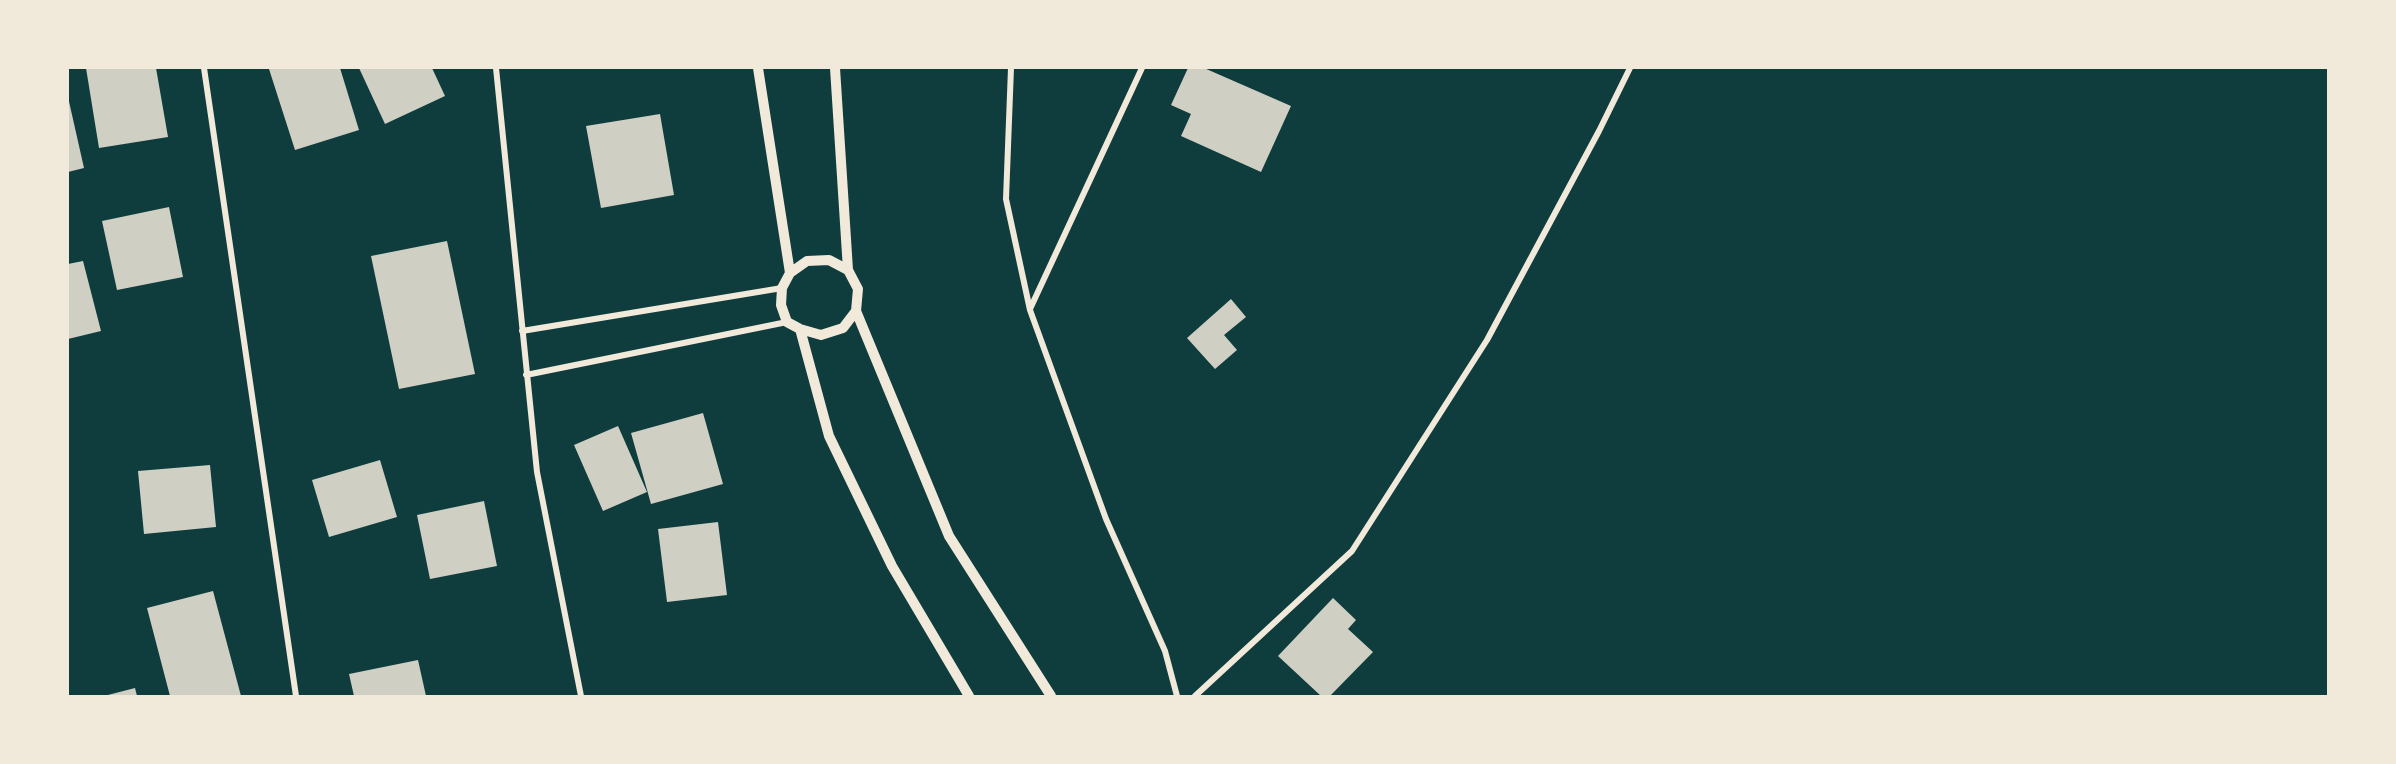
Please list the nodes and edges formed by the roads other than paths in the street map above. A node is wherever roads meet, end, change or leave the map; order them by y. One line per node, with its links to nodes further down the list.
1 (204, 68): 17 (street)
2 (496, 68): 15 (street)
3 (758, 68): 9 (street)
4 (835, 68): 8 (street)
5 (1011, 68): 11 (street)
6 (1142, 68): 11 (street)
7 (1630, 68): 22 (street)
8 (848, 270): 9 (street); 12 (street)
9 (790, 273): 10 (street)
10 (782, 288): 13 (street); 15 (street)
11 (1030, 310): 21 (street)
12 (856, 311): 14 (street); 20 (street)
13 (787, 322): 14 (street); 16 (street)
14 (800, 329): 19 (street)
15 (522, 331): 16 (street)
16 (526, 375): 18 (street)
17 (296, 696)
18 (581, 696)
19 (969, 696)
20 (1051, 696)
21 (1178, 696)
22 (1195, 696)

